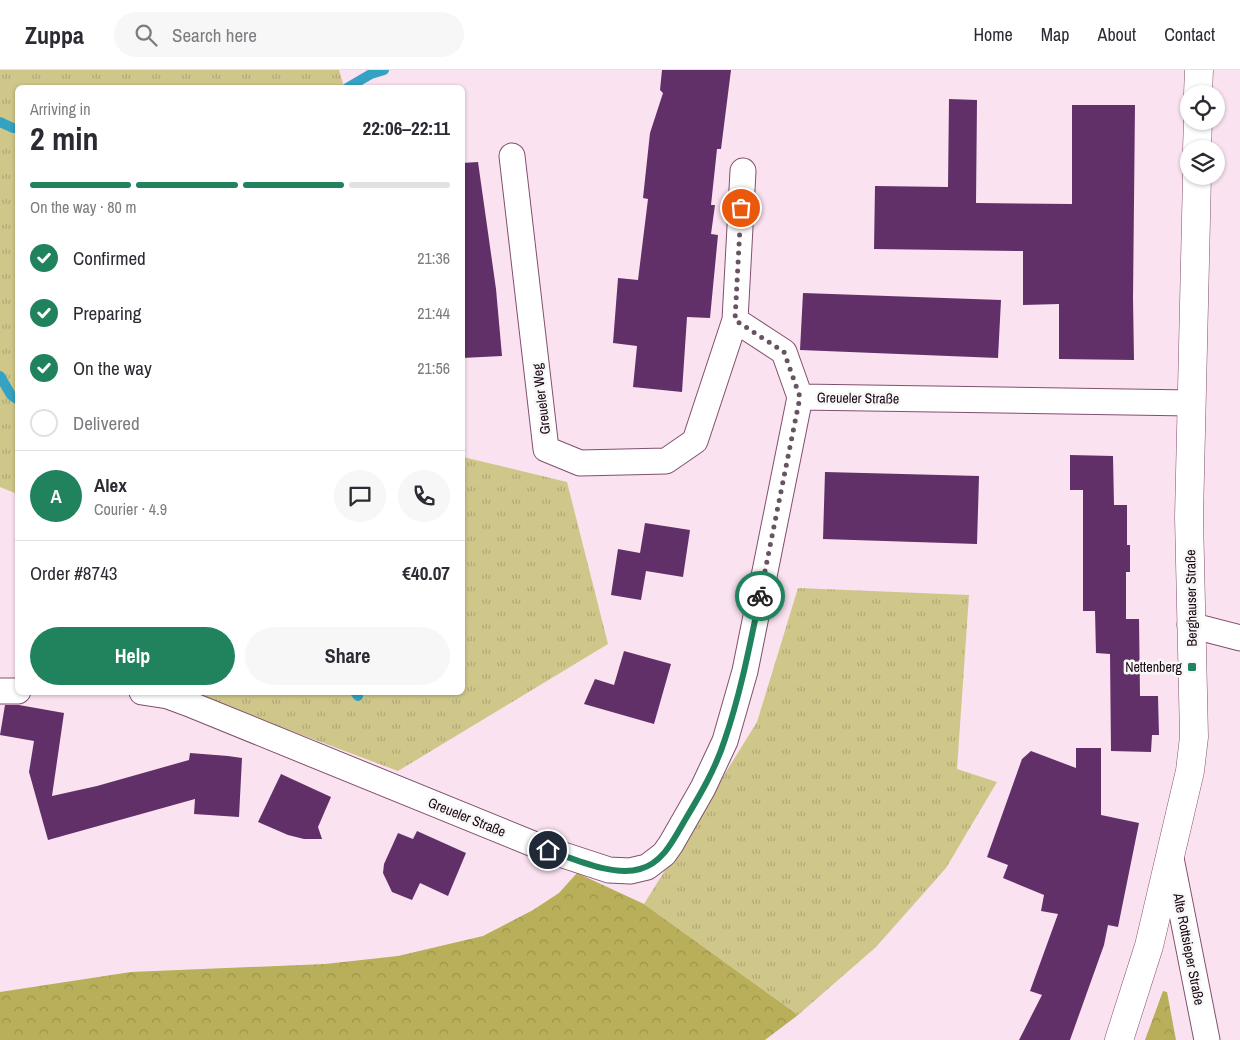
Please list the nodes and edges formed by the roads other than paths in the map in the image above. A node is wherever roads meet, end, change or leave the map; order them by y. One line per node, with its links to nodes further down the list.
1 (1199, 70): 2 (street)
2 (1198, 85)
3 (512, 156): 6 (street, Greueler Weg)
4 (743, 171): 6 (street, Greueler Weg)
5 (1197, 185): 8 (street, Berghauser Straße)
6 (735, 320): 7 (street)
7 (800, 397): 8 (street, Greueler Straße); 13 (street, Greueler Straße)
8 (1191, 404): 9 (street, Berghauser Straße)
9 (1190, 625): 10 (street); 14 (street, Berghauser Straße)
10 (1240, 638)
11 (0, 691): 12 (street)
12 (15, 691)
13 (162, 695)
14 (1171, 858): 15 (street, Berghauser Straße); 16 (street, Alte Rottsieper Straße)
15 (1119, 1040)
16 (1207, 1040)

